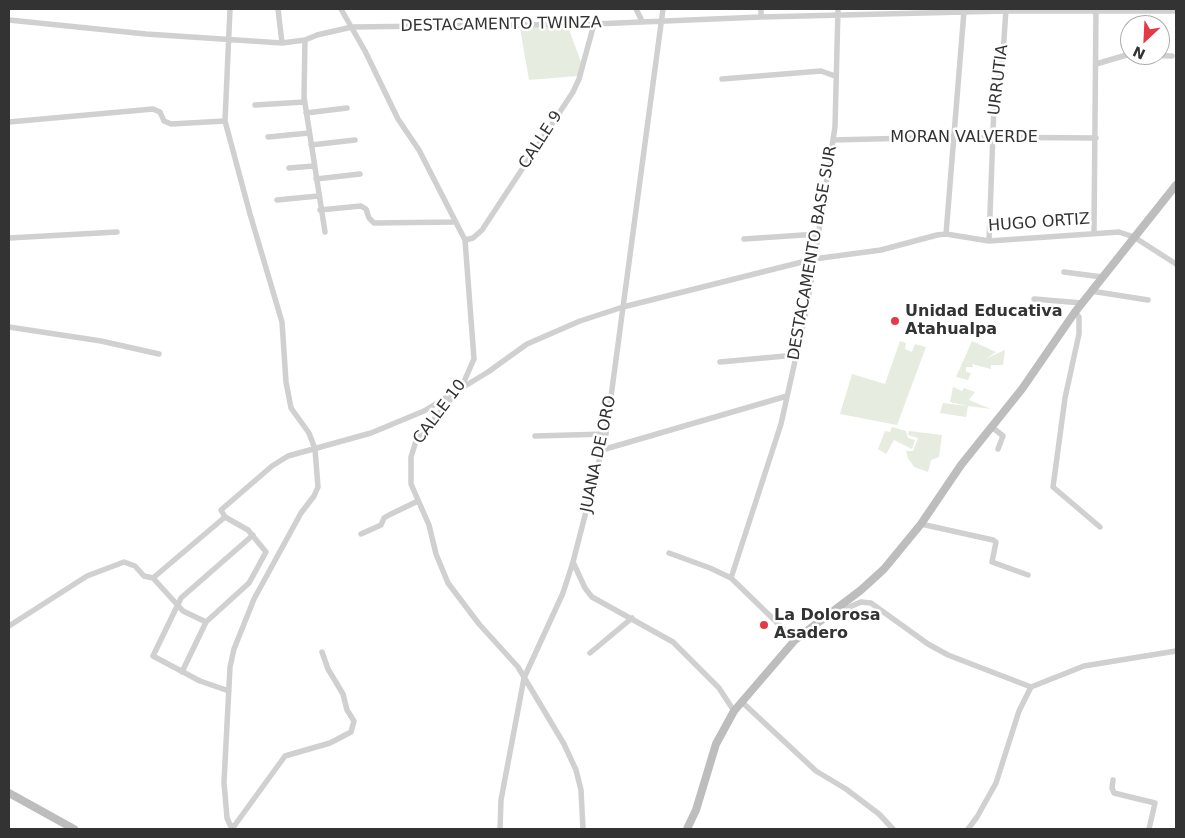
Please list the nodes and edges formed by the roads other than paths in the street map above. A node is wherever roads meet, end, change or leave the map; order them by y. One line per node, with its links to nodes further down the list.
1 (230, 9): 18 (street)
2 (278, 9): 20 (street)
3 (341, 9): 17 (street, CALLE 10)
4 (636, 9): 14 (street)
5 (663, 9): 15 (street, JUANA DE ORO)
6 (761, 9): 12 (street)
7 (1006, 10): 8 (street, DESTACAMENTO TWINZA); 9 (street, DESTACAMENTO TWINZA); 34 (street, URRUTIA)
8 (1096, 10): 10 (street, DESTACAMENTO TWINZA); 22 (street)
9 (964, 11): 11 (street, DESTACAMENTO TWINZA); 33 (street)
10 (1176, 11)
11 (838, 12): 12 (street, DESTACAMENTO TWINZA); 23 (street, DESTACAMENTO BASE SUR)
12 (761, 17): 15 (street, DESTACAMENTO TWINZA)
13 (9, 20): 18 (street, DESTACAMENTO TWINZA)
14 (642, 21): 15 (street, DESTACAMENTO TWINZA); 16 (street, DESTACAMENTO TWINZA)
15 (662, 21): 66 (street, JUANA DE ORO)
16 (594, 24): 17 (street, DESTACAMENTO TWINZA); 56 (street, CALLE 9)
17 (352, 27): 19 (street, DESTACAMENTO TWINZA); 47 (street, CALLE 10)
18 (228, 40): 20 (street, DESTACAMENTO TWINZA); 29 (street)
19 (305, 40): 20 (street, DESTACAMENTO TWINZA); 25 (street)
20 (282, 43)
21 (1120, 57): 22 (street)
22 (1096, 64): 35 (street)
23 (836, 76): 24 (street); 37 (street, DESTACAMENTO BASE SUR)
24 (722, 79)
25 (304, 102): 26 (street); 28 (street)
26 (256, 105)
27 (347, 108): 28 (street)
28 (306, 113): 31 (street)
29 (225, 121): 30 (street); 77 (street)
30 (9, 122)
31 (309, 133): 32 (street); 38 (street)
32 (268, 137)
33 (954, 137): 34 (street, MORAN VALVERDE); 37 (street, MORAN VALVERDE); 52 (street)
34 (994, 137): 35 (street, MORAN VALVERDE); 57 (street, URRUTIA)
35 (1096, 138): 50 (street)
36 (355, 140): 38 (street)
37 (833, 140): 51 (street, DESTACAMENTO BASE SUR)
38 (311, 145): 39 (street)
39 (314, 166): 40 (street); 42 (street)
40 (289, 168)
41 (360, 174): 42 (street)
42 (316, 179): 44 (street)
43 (1176, 185): 53 (street)
44 (318, 196): 45 (street); 46 (street)
45 (277, 200)
46 (320, 210): 47 (street); 49 (street)
47 (454, 222): 56 (street, CALLE 10)
48 (117, 232): 54 (street)
49 (325, 232)
50 (1094, 232): 53 (street, HUGO ORTIZ); 57 (street, HUGO ORTIZ)
51 (818, 234): 55 (street); 58 (street, DESTACAMENTO BASE SUR)
52 (946, 234): 57 (street, HUGO ORTIZ); 58 (street)
53 (1134, 237): 59 (street, HUGO ORTIZ); 61 (street)
54 (9, 238)
55 (744, 239)
56 (465, 240): 72 (street, CALLE 10)
57 (989, 241)
58 (814, 259): 66 (street); 70 (street, DESTACAMENTO BASE SUR)
59 (1176, 264)
60 (1064, 272): 61 (street)
61 (1102, 277): 62 (street)
62 (1091, 291): 64 (street); 65 (street)
63 (1034, 300): 65 (street)
64 (1148, 300)
65 (1082, 303): 67 (street)
66 (623, 306): 72 (street); 75 (street, JUANA DE ORO)
67 (1075, 312): 74 (street); 83 (street)
68 (9, 327): 69 (street)
69 (159, 354)
70 (796, 355): 71 (street); 73 (street, DESTACAMENTO BASE SUR)
71 (720, 362)
72 (461, 388): 77 (street); 80 (street, CALLE 10)
73 (788, 396): 79 (street); 90 (street, DESTACAMENTO BASE SUR)
74 (992, 427): 78 (street); 82 (street)
75 (606, 434): 76 (street); 79 (street, JUANA DE ORO)
76 (535, 436)
77 (315, 448): 81 (street); 103 (street)
78 (998, 449)
79 (602, 450): 87 (street, JUANA DE ORO)
80 (418, 501): 84 (street); 101 (street, CALLE 10)
81 (225, 517): 85 (street); 89 (street)
82 (921, 524): 88 (street); 92 (street)
83 (1100, 527)
84 (361, 534)
85 (253, 535): 91 (street); 94 (street)
86 (669, 553): 90 (street)
87 (573, 562): 93 (street); 101 (street, JUANA DE ORO)
88 (1028, 575)
89 (153, 578): 91 (street); 95 (street)
90 (731, 578): 96 (street)
91 (178, 606): 94 (street); 100 (street)
92 (836, 609): 96 (street); 102 (street)
93 (632, 618): 99 (street); 105 (street)
94 (206, 622): 100 (street)
95 (9, 626)
96 (795, 640): 104 (street)
97 (1176, 651): 102 (street)
98 (322, 652): 109 (street)
99 (590, 653)
100 (182, 672): 103 (street)
101 (524, 678): 110 (street, JUANA DE ORO); 111 (street, CALLE 10)
102 (1031, 687): 114 (street)
103 (229, 691): 109 (street)
104 (742, 702): 105 (street); 113 (street)
105 (734, 711): 112 (street)
106 (1114, 780): 115 (street)
107 (9, 793): 108 (street)
108 (74, 829)
109 (232, 829)
110 (500, 829)
111 (583, 829)
112 (687, 829)
113 (893, 829)
114 (968, 829)
115 (1149, 829)

